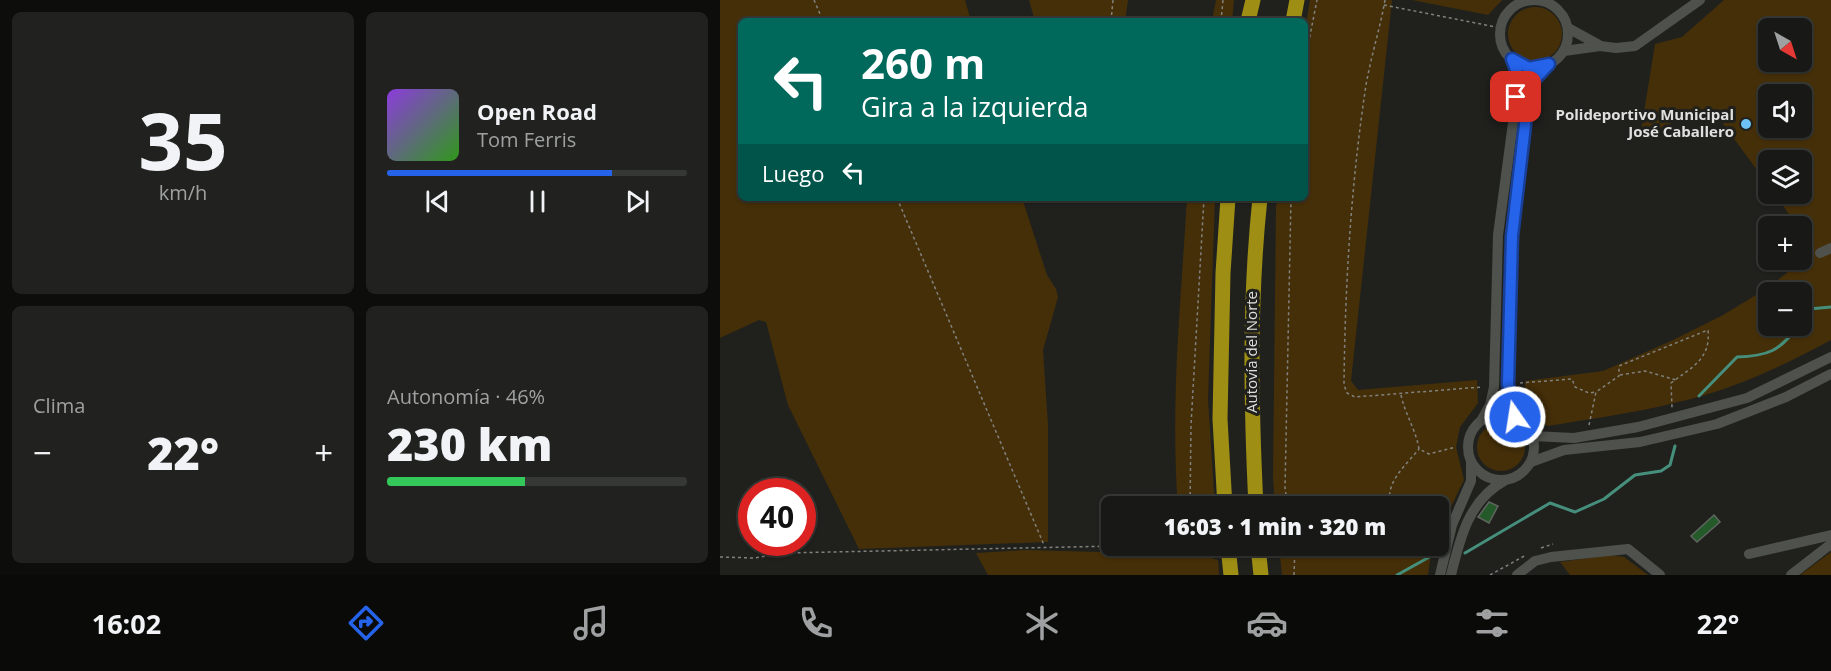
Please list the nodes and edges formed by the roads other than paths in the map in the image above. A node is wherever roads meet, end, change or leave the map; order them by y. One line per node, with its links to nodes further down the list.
1 (1246, 0): 9 (highway)
2 (1253, 0): 10 (highway)
3 (1287, 0): 11 (highway)
4 (1297, 0): 12 (highway)
5 (1557, 0): 8 (street)
6 (1700, 0): 14 (street)
7 (1518, 3): 8 (street); 16 (street)
8 (1561, 14): 13 (street)
9 (1248, 18)
10 (1249, 18)
11 (1284, 18)
12 (1294, 18)
13 (1568, 28): 14 (street); 15 (street)
14 (1599, 46): 15 (street)
15 (1564, 51): 17 (street)
16 (1512, 59): 17 (street); 25 (street)
17 (1549, 64): 24 (street)
18 (1228, 201): 30 (highway, Autovía del Norte)
19 (1260, 201): 31 (highway, Autovía del Norte)
20 (1831, 248): 21 (street)
21 (1820, 253)
22 (1831, 357): 26 (street)
23 (1831, 374): 27 (street)
24 (1515, 417): 25 (street); 26 (street)
25 (1481, 421): 28 (street)
26 (1532, 436): 27 (street)
27 (1531, 462): 29 (street)
28 (1471, 463): 29 (street); 39 (street)
29 (1504, 481): 40 (street)
30 (1224, 496)
31 (1255, 496)
32 (1831, 535): 34 (street)
33 (1831, 543): 43 (street)
34 (1749, 554)
35 (1229, 556): 37 (highway)
36 (1259, 556): 38 (highway)
37 (1231, 575)
38 (1261, 575)
39 (1440, 575)
40 (1451, 575)
41 (1517, 575): 42 (street)
42 (1660, 575)
43 (1791, 575)

